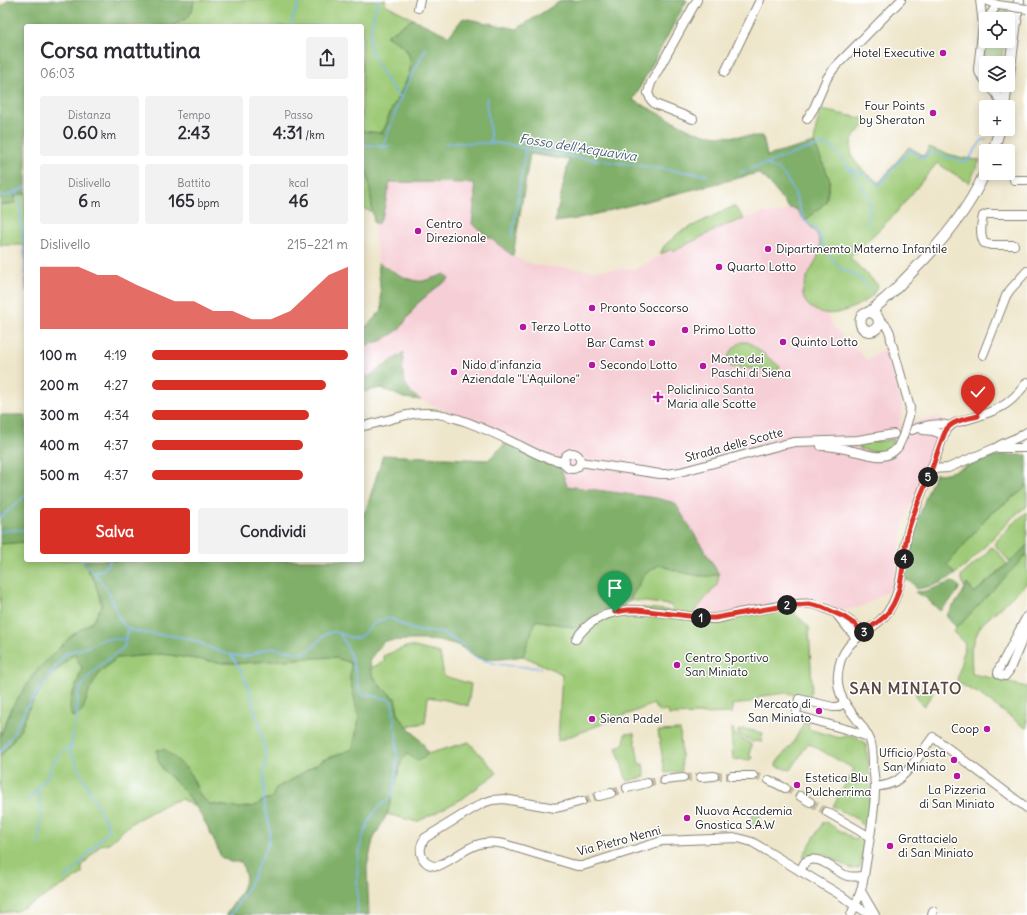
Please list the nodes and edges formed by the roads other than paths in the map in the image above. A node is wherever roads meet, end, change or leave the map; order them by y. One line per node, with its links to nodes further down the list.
1 (698, 0): 16 (street)
2 (760, 0): 13 (street)
3 (901, 0): 15 (street)
4 (980, 0): 9 (street)
5 (984, 0): 7 (street)
6 (1020, 0): 11 (main road)
7 (998, 5): 8 (street, bridge); 10 (street)
8 (1027, 9)
9 (983, 12)
10 (991, 12)
11 (1011, 56)
12 (979, 61): 14 (street)
13 (725, 72)
14 (979, 73)
15 (807, 119)
16 (693, 120)
17 (981, 180): 23 (main road)
18 (1015, 180): 19 (street)
19 (1027, 180)
20 (1027, 214): 21 (street)
21 (1014, 245)
22 (1027, 271): 26 (street)
23 (875, 316): 24 (main road); 24 (main road); 25 (street)
24 (874, 330): 25 (street)
25 (891, 340): 37 (street, bridge)
26 (983, 356)
27 (1027, 382): 29 (street)
28 (364, 425): 38 (street, Strada delle Scotte)
29 (950, 426): 32 (street); 32 (street)
30 (1027, 432): 35 (street)
31 (894, 434): 33 (street, Strada delle Scotte)
32 (944, 435): 40 (street)
33 (850, 440): 34 (street, Strada delle Scotte); 37 (street)
34 (800, 442): 37 (street); 39 (street, Strada delle Scotte)
35 (995, 448): 36 (street); 40 (street)
36 (1027, 448)
37 (855, 451)
38 (565, 462): 39 (street, Strada delle Scotte); 39 (street, Strada delle Scotte)
39 (580, 462)
40 (931, 469): 44 (street)
41 (835, 613): 44 (street); 45 (street); 46 (street)
42 (1027, 616): 43 (street)
43 (1027, 630)
44 (863, 633): 45 (street)
45 (856, 638): 47 (street)
46 (576, 639)
47 (845, 703): 48 (street); 49 (street)
48 (859, 723): 49 (street); 50 (street)
49 (849, 730): 50 (street)
50 (868, 737): 59 (street)
51 (714, 776): 54 (street)
52 (732, 776): 53 (street)
53 (753, 776)
54 (701, 777)
55 (683, 778): 56 (street)
56 (664, 780)
57 (769, 780): 61 (street)
58 (648, 783): 60 (street)
59 (875, 787): 67 (street); 69 (street)
60 (627, 788)
61 (786, 788)
62 (610, 793): 63 (street)
63 (599, 796)
64 (800, 796): 66 (street)
65 (582, 801): 70 (street, Via Pietro Nenni)
66 (810, 802)
67 (1027, 808)
68 (827, 812): 69 (street)
69 (870, 837): 71 (street)
70 (800, 871): 71 (street); 73 (street, Via Pietro Nenni)
71 (864, 876): 72 (street)
72 (861, 891): 73 (street); 76 (street)
73 (855, 905): 74 (street); 75 (street, Via Pietro Nenni)
74 (851, 915)
75 (871, 915)
76 (875, 915)

